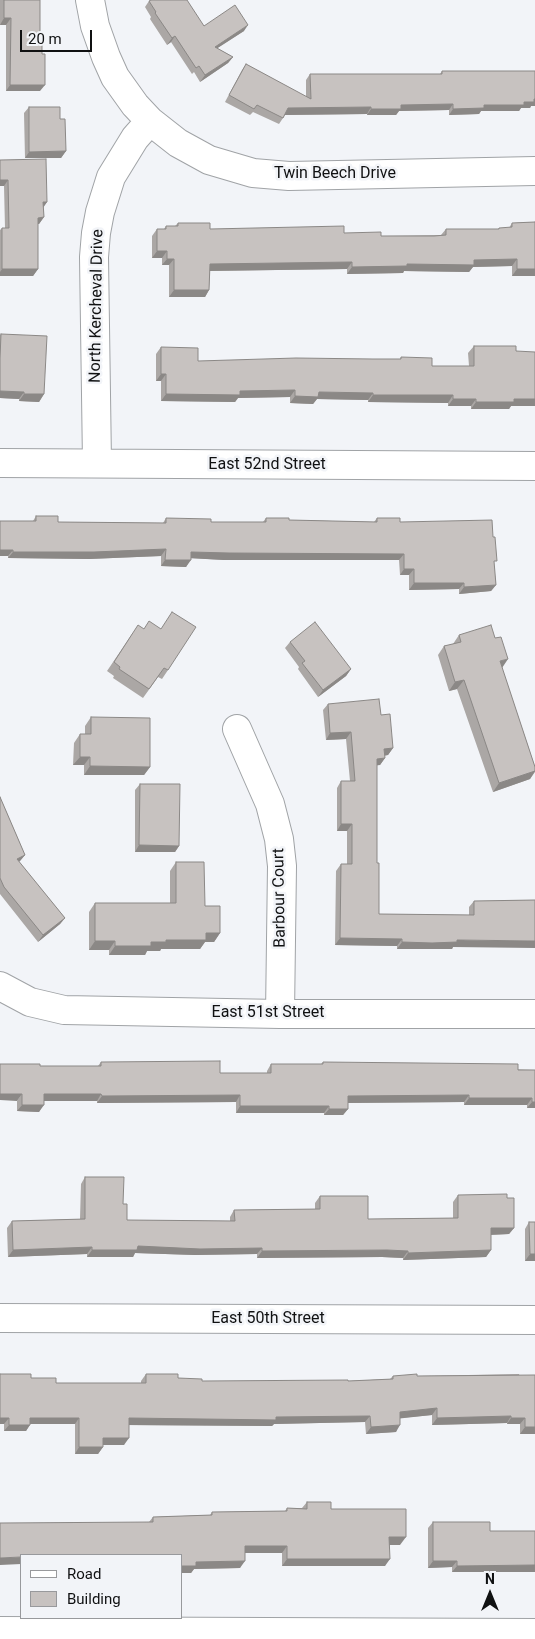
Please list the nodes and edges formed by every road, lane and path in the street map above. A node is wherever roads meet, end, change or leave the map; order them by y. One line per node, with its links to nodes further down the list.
1 (90, 0): 2 (street)
2 (150, 121): 3 (street, Twin Beech Drive); 5 (street, North Kercheval Drive)
3 (535, 171)
4 (0, 463): 5 (street, East 52nd Street)
5 (97, 463): 6 (street, East 52nd Street)
6 (535, 466)
7 (237, 729): 9 (street, Barbour Court)
8 (3, 987): 9 (street, East 51st Street)
9 (280, 1014): 10 (street, East 51st Street)
10 (535, 1014)
11 (0, 1318): 12 (street, East 50th Street)
12 (535, 1320)
13 (0, 1631): 14 (street)
14 (535, 1633)

